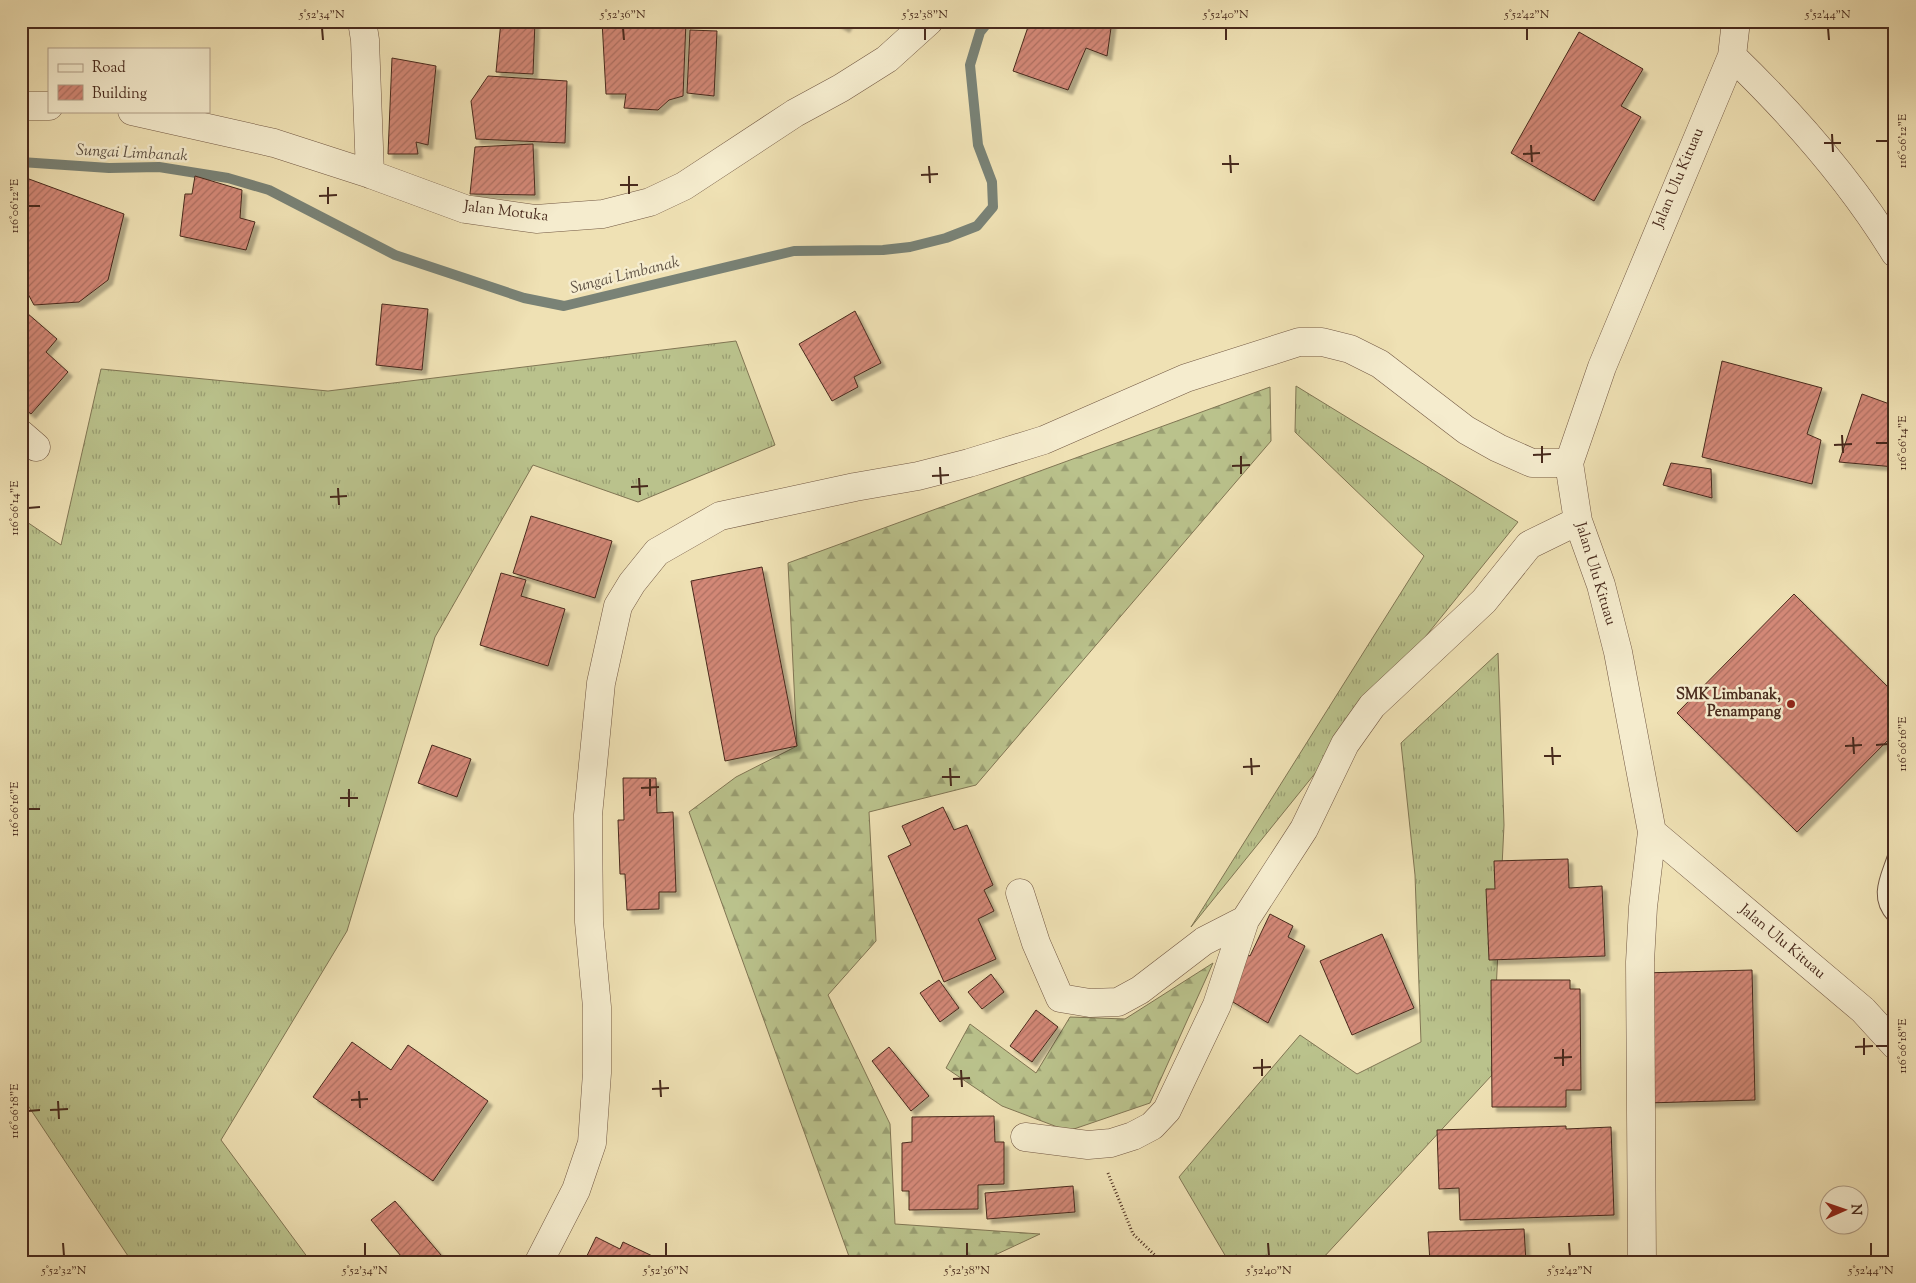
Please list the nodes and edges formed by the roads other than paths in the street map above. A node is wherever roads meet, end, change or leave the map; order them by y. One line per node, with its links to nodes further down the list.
1 (362, 21): 8 (street)
2 (929, 21): 8 (street, Jalan Motuka)
3 (1736, 21): 4 (street, Jalan Ulu Kituau)
4 (1732, 56): 9 (street); 10 (street, Jalan Ulu Kituau)
5 (21, 106): 6 (street)
6 (48, 106)
7 (136, 112): 8 (street, Jalan Motuka)
8 (370, 174)
9 (1895, 253)
10 (1569, 462): 11 (street, Jalan Ulu Kituau); 19 (street)
11 (1578, 521): 12 (street, Jalan Ulu Kituau); 16 (street)
12 (1652, 832): 17 (street, Jalan Ulu Kituau); 20 (street)
13 (1895, 858): 15 (lane)
14 (1020, 893): 16 (street)
15 (1895, 916)
16 (1245, 920): 18 (street)
17 (1894, 1041)
18 (1024, 1137)
19 (539, 1262)
20 (1642, 1262)

